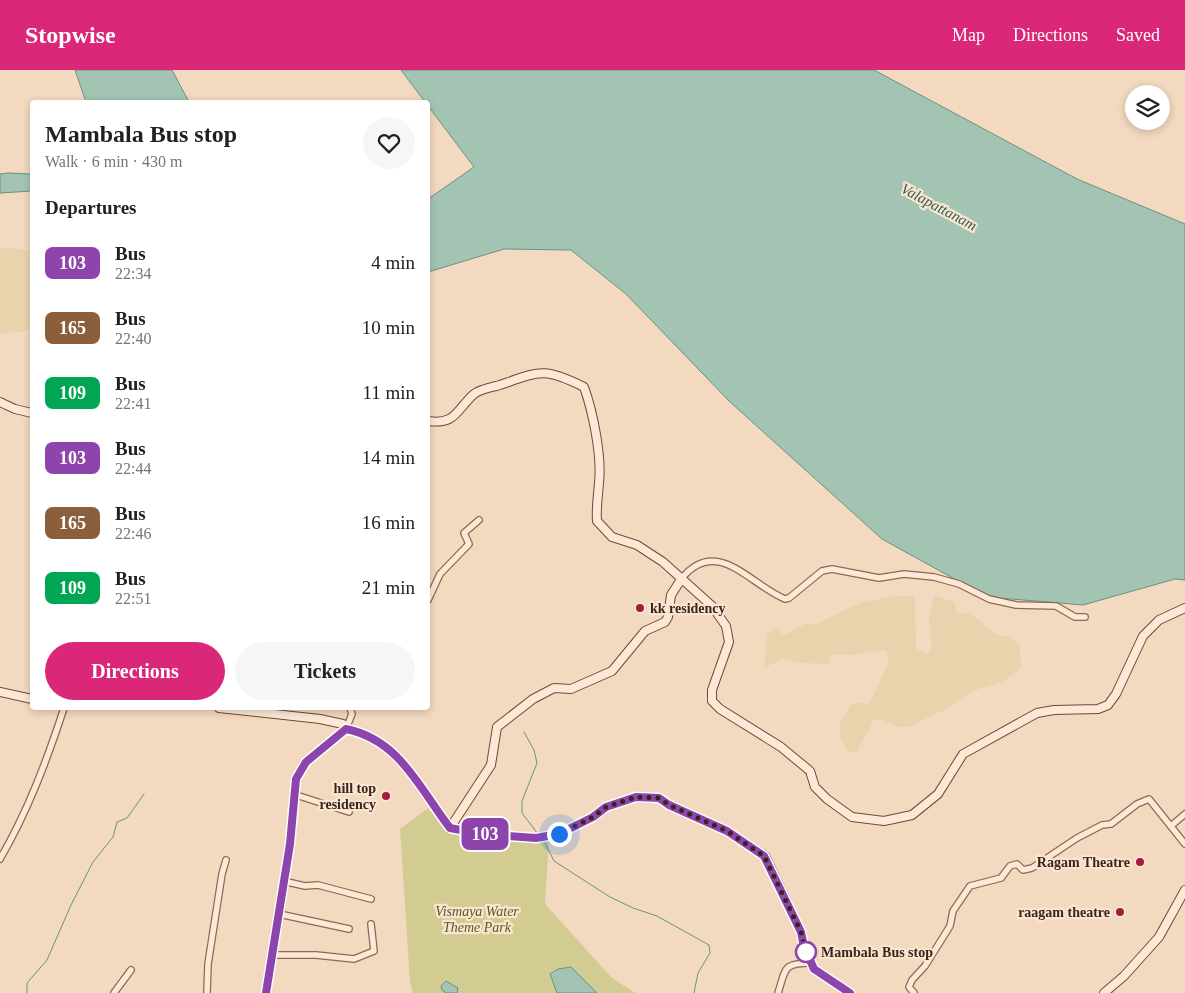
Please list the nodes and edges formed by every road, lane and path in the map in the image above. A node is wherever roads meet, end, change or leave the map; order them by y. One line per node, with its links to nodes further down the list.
1 (0, 402): 2 (street)
2 (30, 413)
3 (430, 421): 5 (street)
4 (479, 520): 6 (street)
5 (682, 578): 7 (street); 8 (street); 19 (street)
6 (430, 596)
7 (1185, 608)
8 (1085, 617)
9 (0, 692): 10 (street)
10 (30, 699)
11 (63, 710): 21 (street)
12 (241, 710): 14 (street)
13 (351, 710): 14 (street)
14 (346, 729): 15 (street); 19 (street)
15 (293, 794): 16 (street); 23 (street)
16 (349, 812)
17 (1185, 814): 18 (street)
18 (1171, 826): 20 (street); 37 (street)
19 (450, 828): 30 (street)
20 (1185, 844)
21 (0, 859)
22 (226, 860): 33 (street)
23 (283, 881): 25 (street); 26 (street)
24 (1185, 890): 38 (street)
25 (371, 899)
26 (279, 914): 28 (street); 29 (street)
27 (371, 924): 29 (street)
28 (349, 929)
29 (273, 955): 34 (street)
30 (811, 963): 35 (street); 36 (street)
31 (131, 970): 32 (street)
32 (114, 993)
33 (207, 993)
34 (266, 993)
35 (778, 993)
36 (850, 993)
37 (914, 993)
38 (1104, 993)

